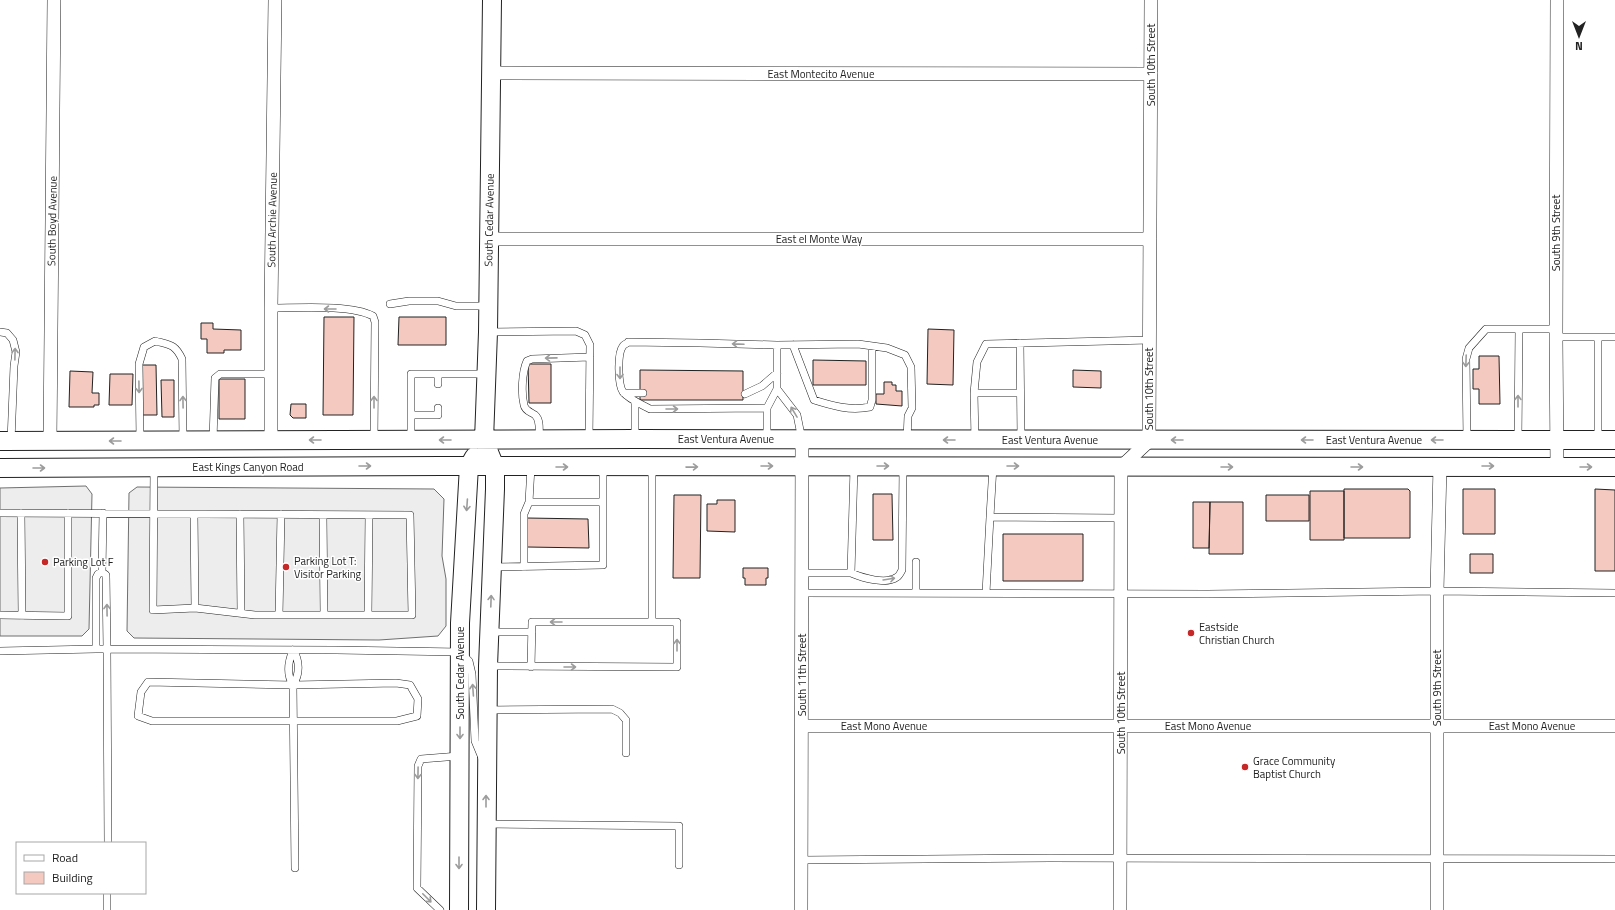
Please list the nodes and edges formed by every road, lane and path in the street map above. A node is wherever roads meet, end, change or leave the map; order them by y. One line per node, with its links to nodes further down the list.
1 (54, 0): 60 (street, South Boyd Avenue)
2 (275, 0): 12 (street, South Archie Avenue)
3 (492, 0): 6 (main road, South Cedar Avenue)
4 (1151, 0): 7 (street, South 10th Street)
5 (1557, 0): 16 (street, South 9th Street)
6 (491, 73): 7 (street, East Montecito Avenue); 8 (main road, South Cedar Avenue)
7 (1151, 74): 9 (street, South 10th Street)
8 (488, 239): 9 (street, East el Monte Way); 11 (main road, South Cedar Avenue)
9 (1150, 239): 19 (street, South 10th Street)
10 (390, 304): 11 (lane)
11 (488, 306): 15 (main road, South Cedar Avenue)
12 (271, 308): 26 (street, South Archie Avenue); 45 (lane, one-way to 12)
13 (1519, 329): 16 (lane); 55 (lane, one-way to 55); 56 (lane, one-way to 13)
14 (0, 332): 59 (lane, one-way to 14)
15 (488, 332): 24 (lane); 28 (main road, South Cedar Avenue)
16 (1556, 333): 17 (lane); 57 (street, South 9th Street)
17 (1598, 337): 18 (lane); 58 (lane)
18 (1615, 337)
19 (1150, 340): 20 (lane); 54 (street, South 10th Street)
20 (1020, 343): 33 (lane); 34 (lane)
21 (793, 345): 22 (lane); 23 (lane); 23 (lane)
22 (777, 346): 25 (lane); 31 (lane, one-way to 31)
23 (872, 346): 51 (lane)
24 (590, 357): 48 (lane, one-way to 48); 49 (lane)
25 (777, 373): 30 (lane); 35 (lane)
26 (271, 374): 43 (lane); 44 (street, South Archie Avenue)
27 (438, 374): 28 (lane); 29 (lane); 39 (lane)
28 (487, 374): 47 (main road, South Cedar Avenue)
29 (438, 384)
30 (777, 389): 38 (lane); 50 (lane, one-way to 30)
31 (624, 392): 32 (lane); 36 (lane)
32 (643, 393)
33 (974, 393): 34 (lane); 52 (lane)
34 (1020, 393): 53 (lane)
35 (745, 394)
36 (635, 401): 38 (lane, one-way to 38); 40 (lane)
37 (438, 408): 39 (lane)
38 (767, 408): 41 (lane)
39 (411, 415): 46 (lane)
40 (635, 439): 41 (main road, East Ventura Avenue); 49 (main road, East Ventura Avenue)
41 (767, 439): 50 (main road, East Ventura Avenue)
42 (183, 440): 43 (main road); 61 (main road); 61 (lane, one-way to 61)
43 (213, 440): 44 (main road)
44 (271, 440): 45 (main road, one-way to 44)
45 (374, 440): 46 (main road)
46 (410, 440): 47 (main road, one-way to 46)
47 (484, 440): 48 (main road, East Ventura Avenue); 62 (main road, South Cedar Avenue); 68 (main road, South Cedar Avenue)
48 (539, 440): 49 (main road, East Ventura Avenue)
49 (588, 440)
50 (802, 440): 51 (main road, East Ventura Avenue); 63 (street, South 11th Street)
51 (907, 440): 52 (main road, East Ventura Avenue, one-way to 51)
52 (975, 440): 53 (main road, East Ventura Avenue)
53 (1021, 440): 54 (main road, East Ventura Avenue)
54 (1149, 440): 55 (main road, East Ventura Avenue, one-way to 54); 72 (street, South 10th Street)
55 (1467, 440): 56 (main road, East Ventura Avenue)
56 (1518, 440): 57 (main road, East Ventura Avenue)
57 (1557, 440): 58 (main road, East Ventura Avenue); 73 (street, South 9th Street)
58 (1606, 440)
59 (6, 441): 60 (main road)
60 (50, 441): 61 (main road, one-way to 60)
61 (140, 441)
62 (469, 466): 68 (main road, East Kings Canyon Road); 76 (main road, East Kings Canyon Road, one-way to 62); 117 (main road, South Cedar Avenue, one-way to 117)
63 (802, 466): 64 (main road); 71 (main road, one-way to 63); 95 (street, South 11th Street)
64 (854, 466): 65 (main road, one-way to 65); 96 (lane)
65 (903, 466): 66 (main road); 96 (lane, one-way to 65)
66 (993, 466): 72 (main road, one-way to 72); 89 (lane)
67 (1440, 466): 72 (main road, one-way to 67); 73 (main road, one-way to 73); 97 (street, South 9th Street)
68 (495, 467): 69 (main road); 92 (main road, South Cedar Avenue)
69 (531, 467): 70 (main road, one-way to 70); 77 (lane)
70 (604, 467): 71 (main road); 78 (lane)
71 (652, 467): 110 (lane)
72 (1121, 467): 90 (street, South 10th Street)
73 (1557, 467): 74 (main road, one-way to 74)
74 (1615, 467)
75 (0, 468): 76 (main road, East Kings Canyon Road, one-way to 76)
76 (154, 468): 83 (lane)
77 (529, 502): 78 (lane); 93 (lane)
78 (603, 502): 93 (lane)
79 (0, 513): 80 (lane)
80 (21, 513): 81 (lane); 109 (lane)
81 (68, 513): 82 (lane); 109 (lane)
82 (103, 513): 83 (lane); 94 (lane)
83 (154, 514): 84 (lane); 103 (lane)
84 (194, 514): 85 (lane); 103 (lane)
85 (240, 514): 86 (lane); 104 (lane)
86 (281, 514): 87 (lane); 106 (lane)
87 (323, 514): 88 (lane); 107 (lane)
88 (369, 515): 108 (lane); 108 (lane)
89 (990, 517): 90 (lane); 100 (lane)
90 (1121, 518): 102 (street, South 10th Street)
91 (916, 562): 99 (lane)
92 (492, 567): 93 (lane); 111 (main road, South Cedar Avenue, one-way to 92)
93 (524, 567)
94 (102, 572): 113 (lane); 114 (lane, one-way to 94)
95 (802, 573): 96 (lane); 98 (street, South 11th Street)
96 (851, 573)
97 (1437, 592): 101 (lane); 102 (lane); 125 (street, South 9th Street)
98 (802, 593): 99 (lane); 123 (street, South 11th Street)
99 (916, 593): 100 (lane)
100 (986, 593): 102 (lane)
101 (1615, 593)
102 (1121, 594): 124 (street, South 10th Street)
103 (195, 608): 104 (lane)
104 (241, 613): 106 (lane)
105 (0, 615): 109 (lane)
106 (279, 615): 107 (lane)
107 (324, 615): 108 (lane)
108 (368, 615)
109 (22, 616)
110 (652, 622): 112 (lane, one-way to 112); 119 (lane, one-way to 110)
111 (490, 632): 112 (lane); 118 (main road, South Cedar Avenue)
112 (532, 632): 119 (lane)
113 (96, 649): 114 (lane); 116 (lane)
114 (107, 649): 115 (lane); 131 (lane)
115 (293, 650): 117 (lane); 120 (lane)
116 (0, 651)
117 (460, 652): 128 (main road, South Cedar Avenue, one-way to 128); 129 (lane, one-way to 117)
118 (488, 666): 119 (lane); 121 (main road, South Cedar Avenue)
119 (531, 667)
120 (294, 685): 122 (lane); 122 (lane); 122 (lane)
121 (487, 710): 127 (lane); 129 (main road, South Cedar Avenue)
122 (294, 722): 137 (lane)
123 (802, 726): 124 (street, East Mono Avenue); 135 (street, South 11th Street)
124 (1121, 726): 125 (street, East Mono Avenue); 133 (street, South 10th Street)
125 (1438, 726): 126 (street, East Mono Avenue); 132 (street, South 9th Street)
126 (1615, 726)
127 (626, 753)
128 (460, 756): 140 (lane, one-way to 140); 141 (main road, South Cedar Avenue, one-way to 141)
129 (487, 768): 130 (main road, South Cedar Avenue, one-way to 129)
130 (486, 824): 136 (lane); 142 (main road, South Cedar Avenue)
131 (108, 842)
132 (1438, 858): 133 (lane); 134 (lane); 145 (street, South 9th Street)
133 (1120, 859): 135 (lane); 144 (street, South 10th Street)
134 (1615, 859)
135 (801, 860): 143 (street, South 11th Street)
136 (679, 865)
137 (295, 868)
138 (107, 894): 139 (lane)
139 (107, 910)
140 (440, 910)
141 (459, 910)
142 (486, 910)
143 (801, 910)
144 (1120, 910)
145 (1437, 910)

